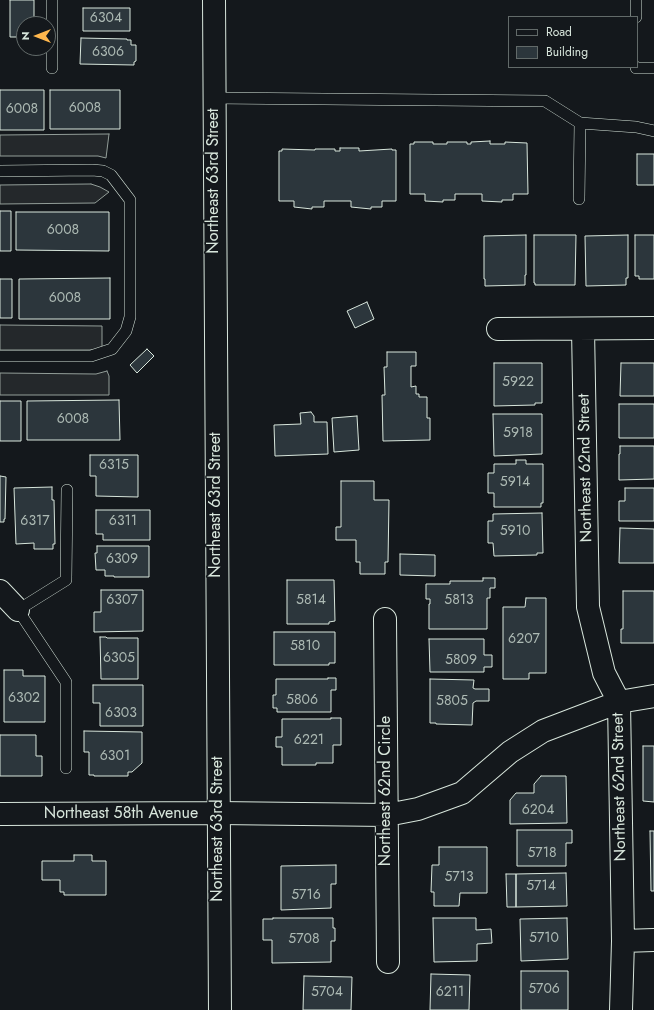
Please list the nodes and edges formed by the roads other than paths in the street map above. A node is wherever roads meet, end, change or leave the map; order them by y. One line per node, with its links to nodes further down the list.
1 (52, 0): 5 (lane)
2 (214, 0): 8 (street, Northeast 63rd Street)
3 (636, 0): 4 (lane)
4 (636, 16)
5 (52, 68)
6 (638, 68): 7 (lane)
7 (654, 68)
8 (214, 98): 9 (lane); 24 (street, Northeast 63rd Street)
9 (580, 123): 10 (lane); 12 (lane)
10 (654, 131)
11 (0, 170): 16 (lane)
12 (579, 199)
13 (654, 328): 15 (street)
14 (498, 329): 15 (street)
15 (584, 329): 22 (street, Northeast 62nd Street)
16 (0, 356)
17 (67, 490): 19 (lane)
18 (0, 591): 19 (street)
19 (18, 610): 23 (lane)
20 (385, 619): 26 (street, Northeast 62nd Circle)
21 (654, 696): 22 (street, Northeast 58th Avenue)
22 (619, 702): 26 (street, Northeast 58th Avenue); 28 (street, Northeast 62nd Street)
23 (66, 768)
24 (218, 813): 25 (street, Northeast 58th Avenue); 26 (street, Northeast 58th Avenue); 30 (street, Northeast 63rd Street)
25 (0, 814)
26 (387, 815): 29 (street, Northeast 62nd Circle)
27 (654, 940): 28 (street)
28 (623, 941): 31 (street, Northeast 62nd Street)
29 (388, 962)
30 (220, 1010)
31 (621, 1010)

